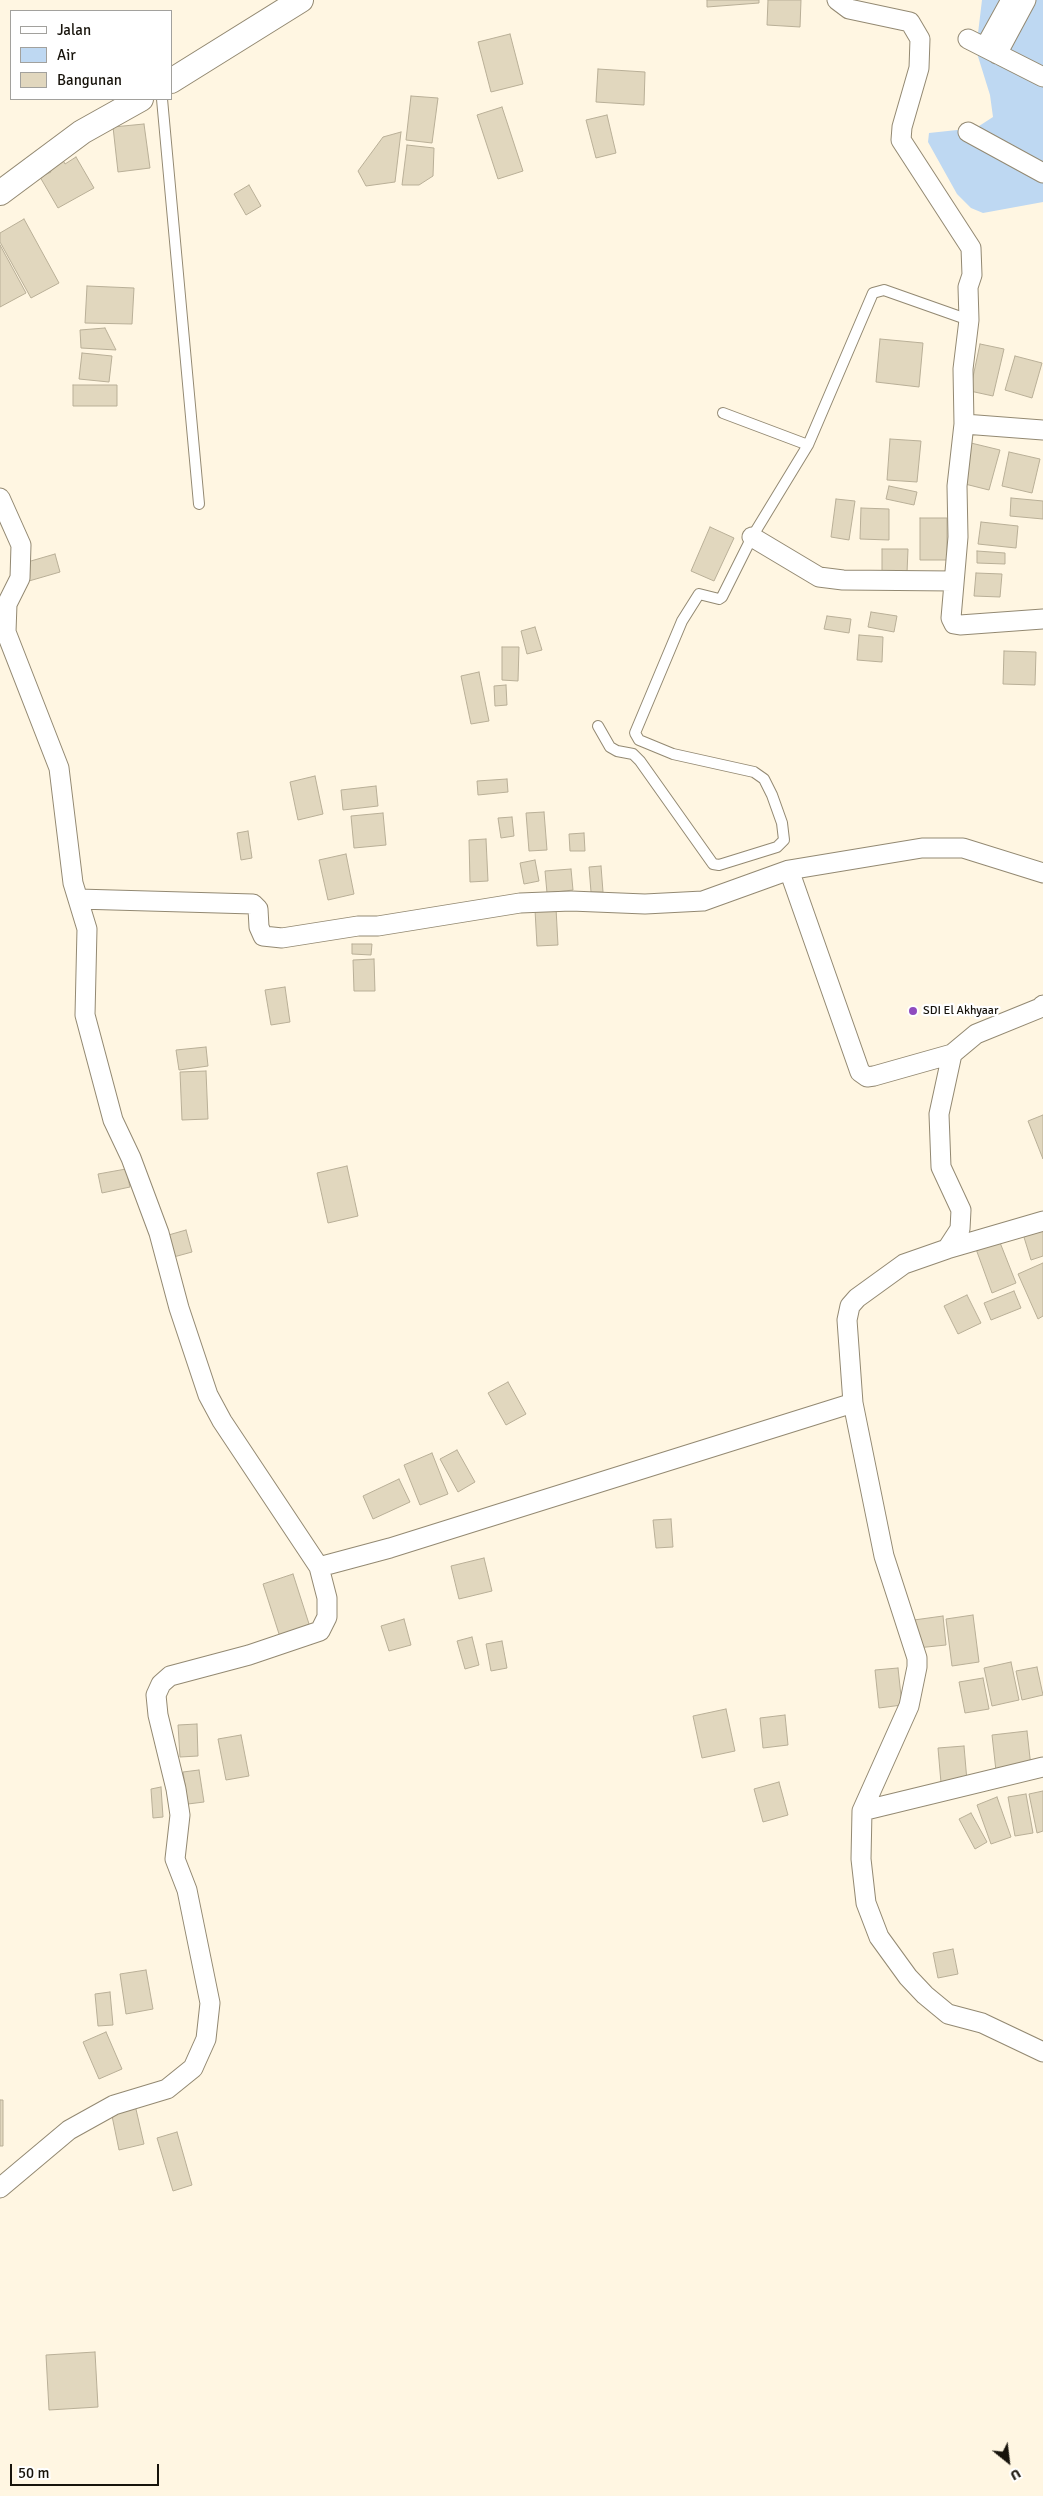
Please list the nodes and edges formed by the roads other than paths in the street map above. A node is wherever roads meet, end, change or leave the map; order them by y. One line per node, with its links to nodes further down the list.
1 (301, 0): 7 (street)
2 (838, 0): 13 (street)
3 (1011, 0): 5 (street)
4 (1026, 0): 5 (street)
5 (983, 47): 6 (street)
6 (1043, 78)
7 (172, 80)
8 (139, 100): 12 (street)
9 (162, 100): 19 (lane)
10 (968, 132): 11 (street)
11 (1043, 173)
12 (0, 193)
13 (970, 320): 15 (street); 17 (lane)
14 (723, 413): 17 (lane)
15 (964, 424): 16 (street); 21 (street)
16 (1043, 430)
17 (808, 445): 20 (lane)
18 (0, 498): 26 (street)
19 (199, 504)
20 (752, 537): 21 (street); 23 (lane)
21 (953, 581): 22 (street)
22 (1043, 619)
23 (598, 726)
24 (789, 870): 25 (street); 26 (street); 28 (street)
25 (1043, 873)
26 (78, 899): 32 (street)
27 (1043, 1005): 28 (street)
28 (952, 1054): 30 (street)
29 (1043, 1221): 30 (street)
30 (947, 1249): 31 (street)
31 (853, 1403): 32 (street); 34 (street)
32 (319, 1567): 36 (street)
33 (1043, 1768): 34 (street)
34 (862, 1811): 35 (street)
35 (1043, 2052)
36 (0, 2188)

